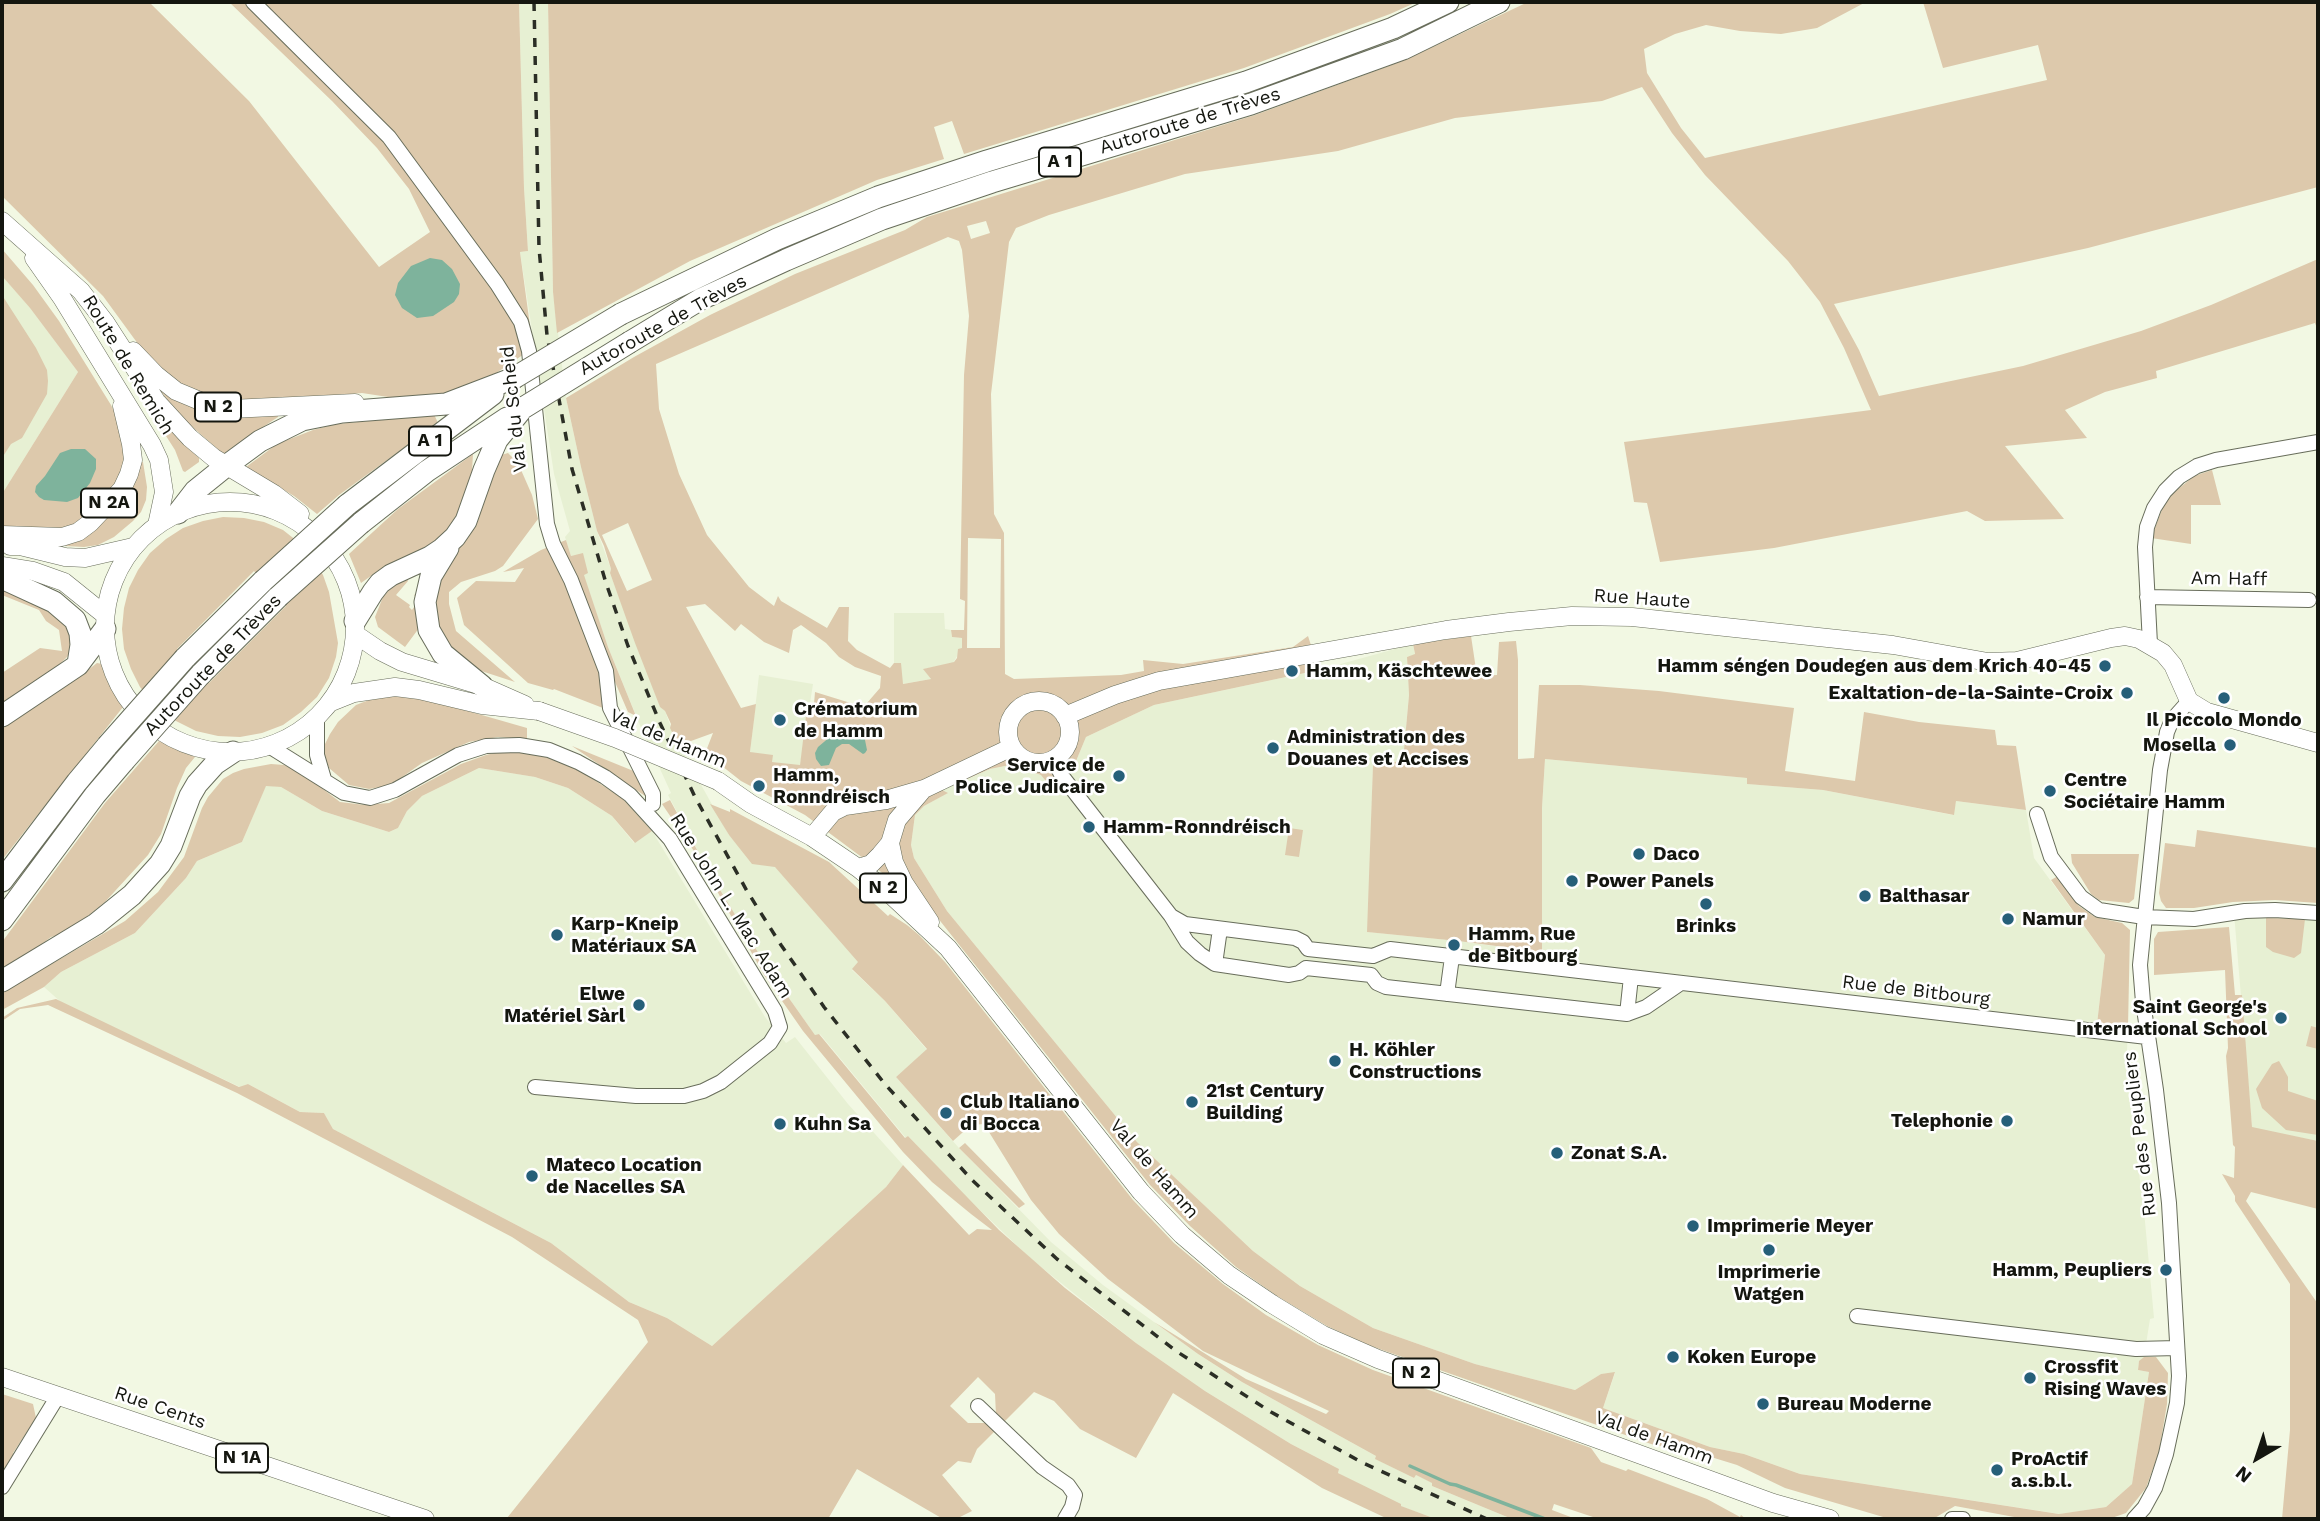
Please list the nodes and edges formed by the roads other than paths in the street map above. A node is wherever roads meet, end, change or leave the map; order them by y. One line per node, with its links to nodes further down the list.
1 (253, 2): 41 (street, Val du Scheid)
2 (1448, 2): 7 (highway, Autoroute de Trèves / A 1, bridge)
3 (1499, 2): 10 (highway, Autoroute de Trèves / A 1, bridge)
4 (2, 221): 5 (main road, Route de Remich / N 2)
5 (21, 239): 6 (main road, Route de Remich / N 2); 8 (main road, Route de Remich / N 2)
6 (81, 291): 9 (main road, N 2); 12 (main road, Route de Remich / N 2)
7 (514, 378): 9 (highway, N 2); 46 (highway, Autoroute de Trèves / A 1, bridge)
8 (119, 393): 14 (main road, Route de Remich / N 2); 15 (main road, N 2A)
9 (401, 407): 12 (highway, N 2)
10 (523, 408): 16 (highway, A 1); 50 (highway, Autoroute de Trèves / A 1, bridge)
11 (2318, 442): 22 (street)
12 (226, 466): 13 (highway, N 2); 19 (main road, Route de Remich / N 2)
13 (177, 513): 14 (main road); 19 (main road)
14 (157, 525): 18 (main road)
15 (2, 535)
16 (455, 537): 25 (highway, A 1); 28 (highway, A 1)
17 (2, 546): 18 (main road)
18 (133, 547): 24 (main road)
19 (328, 550): 25 (main road)
20 (2, 566): 24 (main road)
21 (2, 578): 27 (highway)
22 (2147, 597): 23 (street, Am Haff); 26 (street)
23 (2309, 600)
24 (105, 622): 27 (highway); 37 (main road)
25 (355, 628): 28 (main road, Val de Hamm / N 2); 30 (main road)
26 (2150, 644): 29 (main road); 33 (main road, Rue Haute)
27 (78, 665): 32 (highway)
28 (482, 686): 31 (main road, Val de Hamm / N 2)
29 (2189, 701): 34 (main road); 49 (street, Rue des Peupliers)
30 (323, 710): 31 (main road, Val de Hamm / N 2); 35 (main road); 39 (street)
31 (539, 711): 43 (main road, Val de Hamm / N 2, bridge)
32 (2, 716)
33 (1065, 716): 36 (main road); 38 (main road)
34 (2318, 743)
35 (269, 746): 37 (main road); 39 (street, Rue John L. Mac Adam)
36 (1012, 747): 38 (main road); 40 (main road)
37 (233, 752): 62 (highway)
38 (1053, 760): 48 (street)
39 (324, 779): 67 (street, Rue John L. Mac Adam)
40 (923, 789): 43 (main road); 44 (main road)
41 (653, 804)
42 (2037, 814): 49 (street)
43 (813, 837): 45 (main road, Val de Hamm / N 2)
44 (890, 843): 45 (main road); 52 (main road)
45 (858, 868): 52 (main road, Val de Hamm / N 2)
46 (2, 881)
47 (2318, 913): 49 (street)
48 (1171, 916): 51 (street, Rue de Bitbourg); 57 (street)
49 (2144, 917): 66 (street, Rue des Peupliers)
50 (2, 920)
51 (1220, 929): 53 (street, Rue de Bitbourg); 57 (street)
52 (948, 948): 74 (main road, Val de Hamm / N 2)
53 (1308, 949): 54 (street, Rue de Bitbourg); 58 (street)
54 (1341, 953): 55 (street, Rue de Bitbourg); 59 (street)
55 (1373, 956): 56 (street, Rue de Bitbourg); 60 (street)
56 (1452, 957): 61 (street, Rue de Bitbourg); 64 (street)
57 (1215, 964): 58 (street)
58 (1306, 968): 59 (street)
59 (1339, 972): 60 (street)
60 (1371, 975): 64 (street)
61 (1631, 977): 63 (street, Rue de Bitbourg); 65 (street)
62 (2, 981)
63 (1681, 983): 65 (street); 66 (street, Rue de Bitbourg)
64 (1447, 994): 65 (street)
65 (1627, 1014)
66 (2147, 1037): 69 (street, Rue des Peupliers)
67 (535, 1087)
68 (1857, 1316): 69 (street)
69 (2177, 1348): 80 (street, Rue des Peupliers)
70 (2, 1377): 71 (main road, Rue Cents / N 1A)
71 (58, 1396): 73 (street); 75 (main road, Rue Cents / N 1A)
72 (978, 1406): 76 (street)
73 (2, 1488)
74 (1770, 1511): 77 (main road, Val de Hamm / N 2)
75 (425, 1519)
76 (1065, 1519)
77 (1830, 1519)
78 (1952, 1519): 79 (street)
79 (1963, 1519)
80 (2134, 1519)

